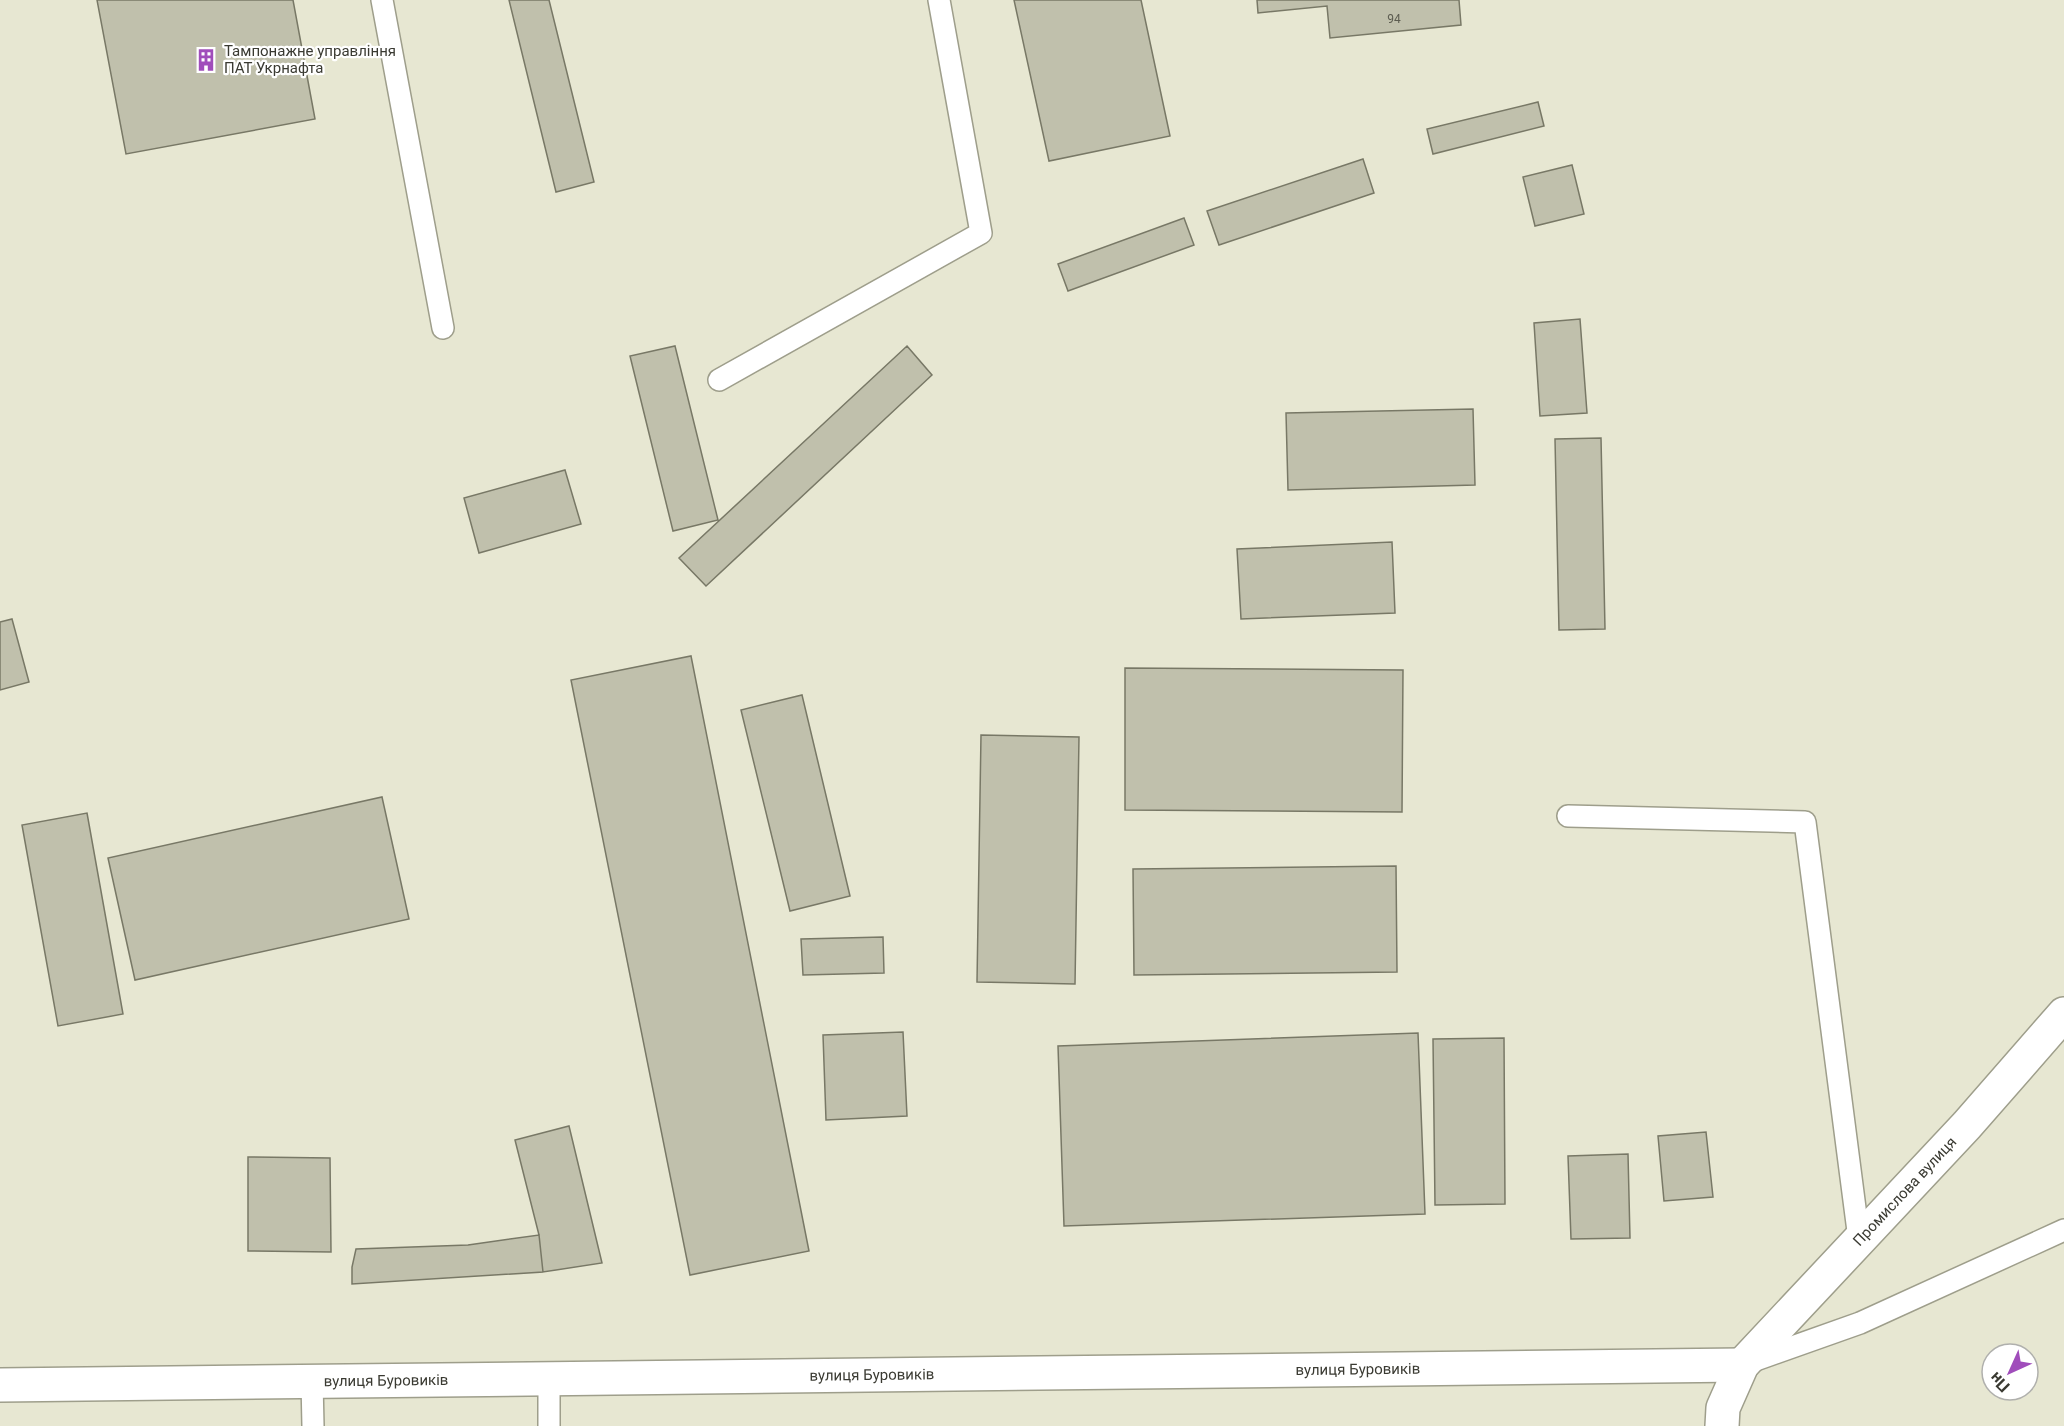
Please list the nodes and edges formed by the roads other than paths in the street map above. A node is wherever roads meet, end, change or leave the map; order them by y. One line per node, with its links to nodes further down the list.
1 (382, 0): 3 (lane)
2 (939, 0): 4 (lane)
3 (444, 328)
4 (719, 380)
5 (1568, 816): 8 (lane)
6 (2064, 1014): 8 (street, Промислова вулиця)
7 (2064, 1230): 9 (lane)
8 (1859, 1239): 9 (street, Промислова вулиця)
9 (1742, 1365): 10 (street, вулиця Буровиків); 15 (street, Промислова вулиця)
10 (549, 1379): 11 (street, вулиця Буровиків); 14 (lane)
11 (312, 1381): 12 (street, вулиця Буровиків); 13 (lane)
12 (0, 1385)
13 (313, 1426)
14 (549, 1426)
15 (1722, 1426)

